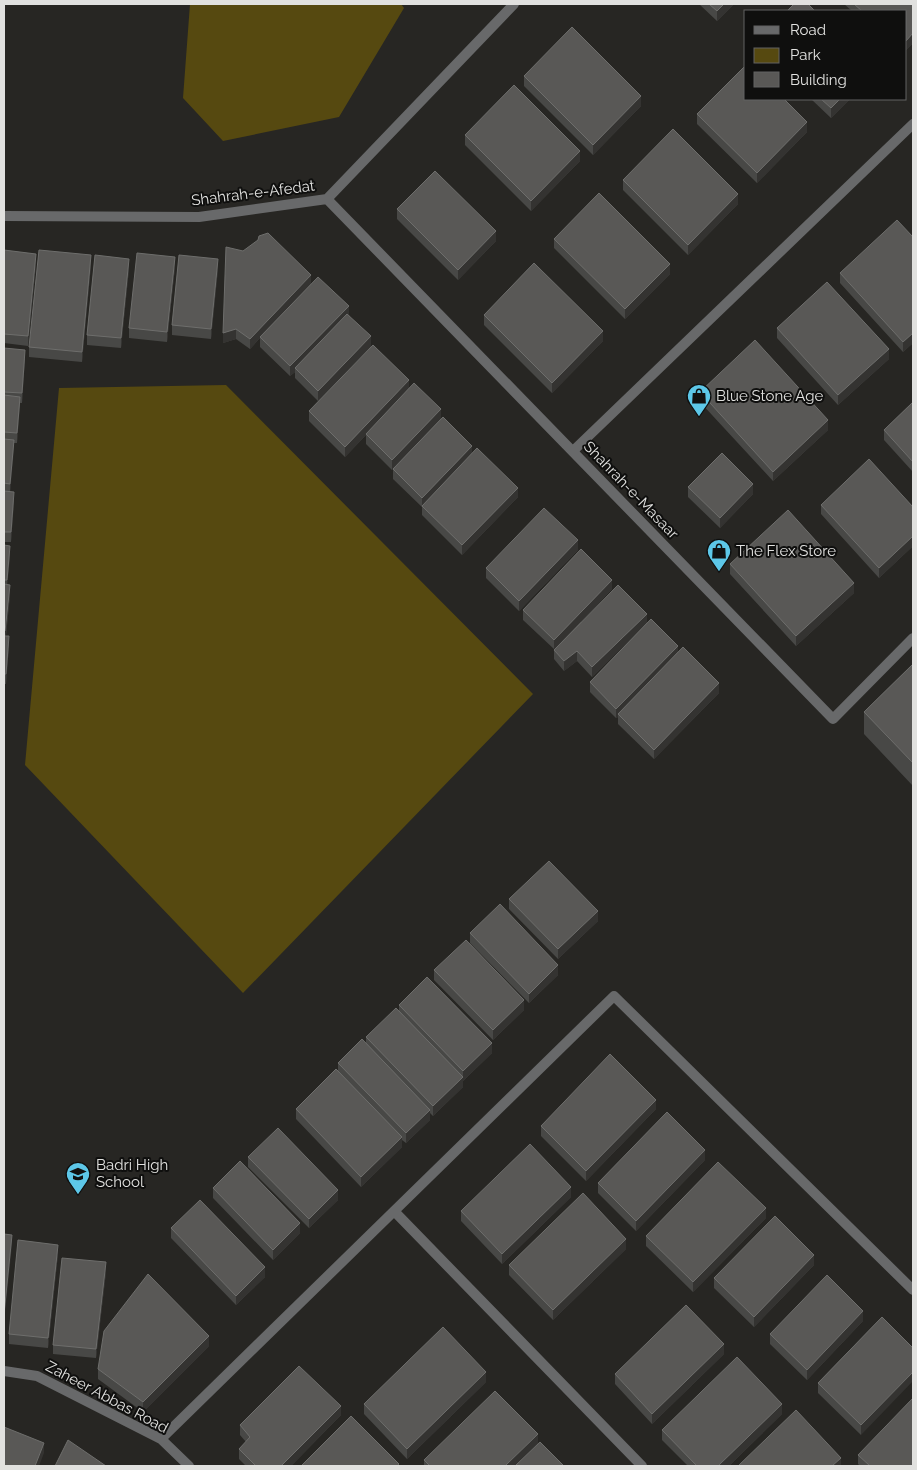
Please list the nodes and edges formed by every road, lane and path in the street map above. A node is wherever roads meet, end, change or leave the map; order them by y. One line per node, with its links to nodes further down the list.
1 (514, 4): 3 (street, Shahrah-e-Afedat)
2 (913, 124): 5 (street)
3 (328, 199): 4 (street, Shahrah-e-Afedat); 5 (street, Shahrah-e-Masaar)
4 (4, 216)
5 (573, 452): 6 (street, Shahrah-e-Masaar)
6 (913, 638)
7 (394, 1212): 8 (street); 10 (street); 12 (street)
8 (913, 1290)
9 (4, 1371): 10 (street, Zaheer Abbas Road)
10 (161, 1439): 11 (street, Zaheer Abbas Road)
11 (189, 1466)
12 (642, 1466)

